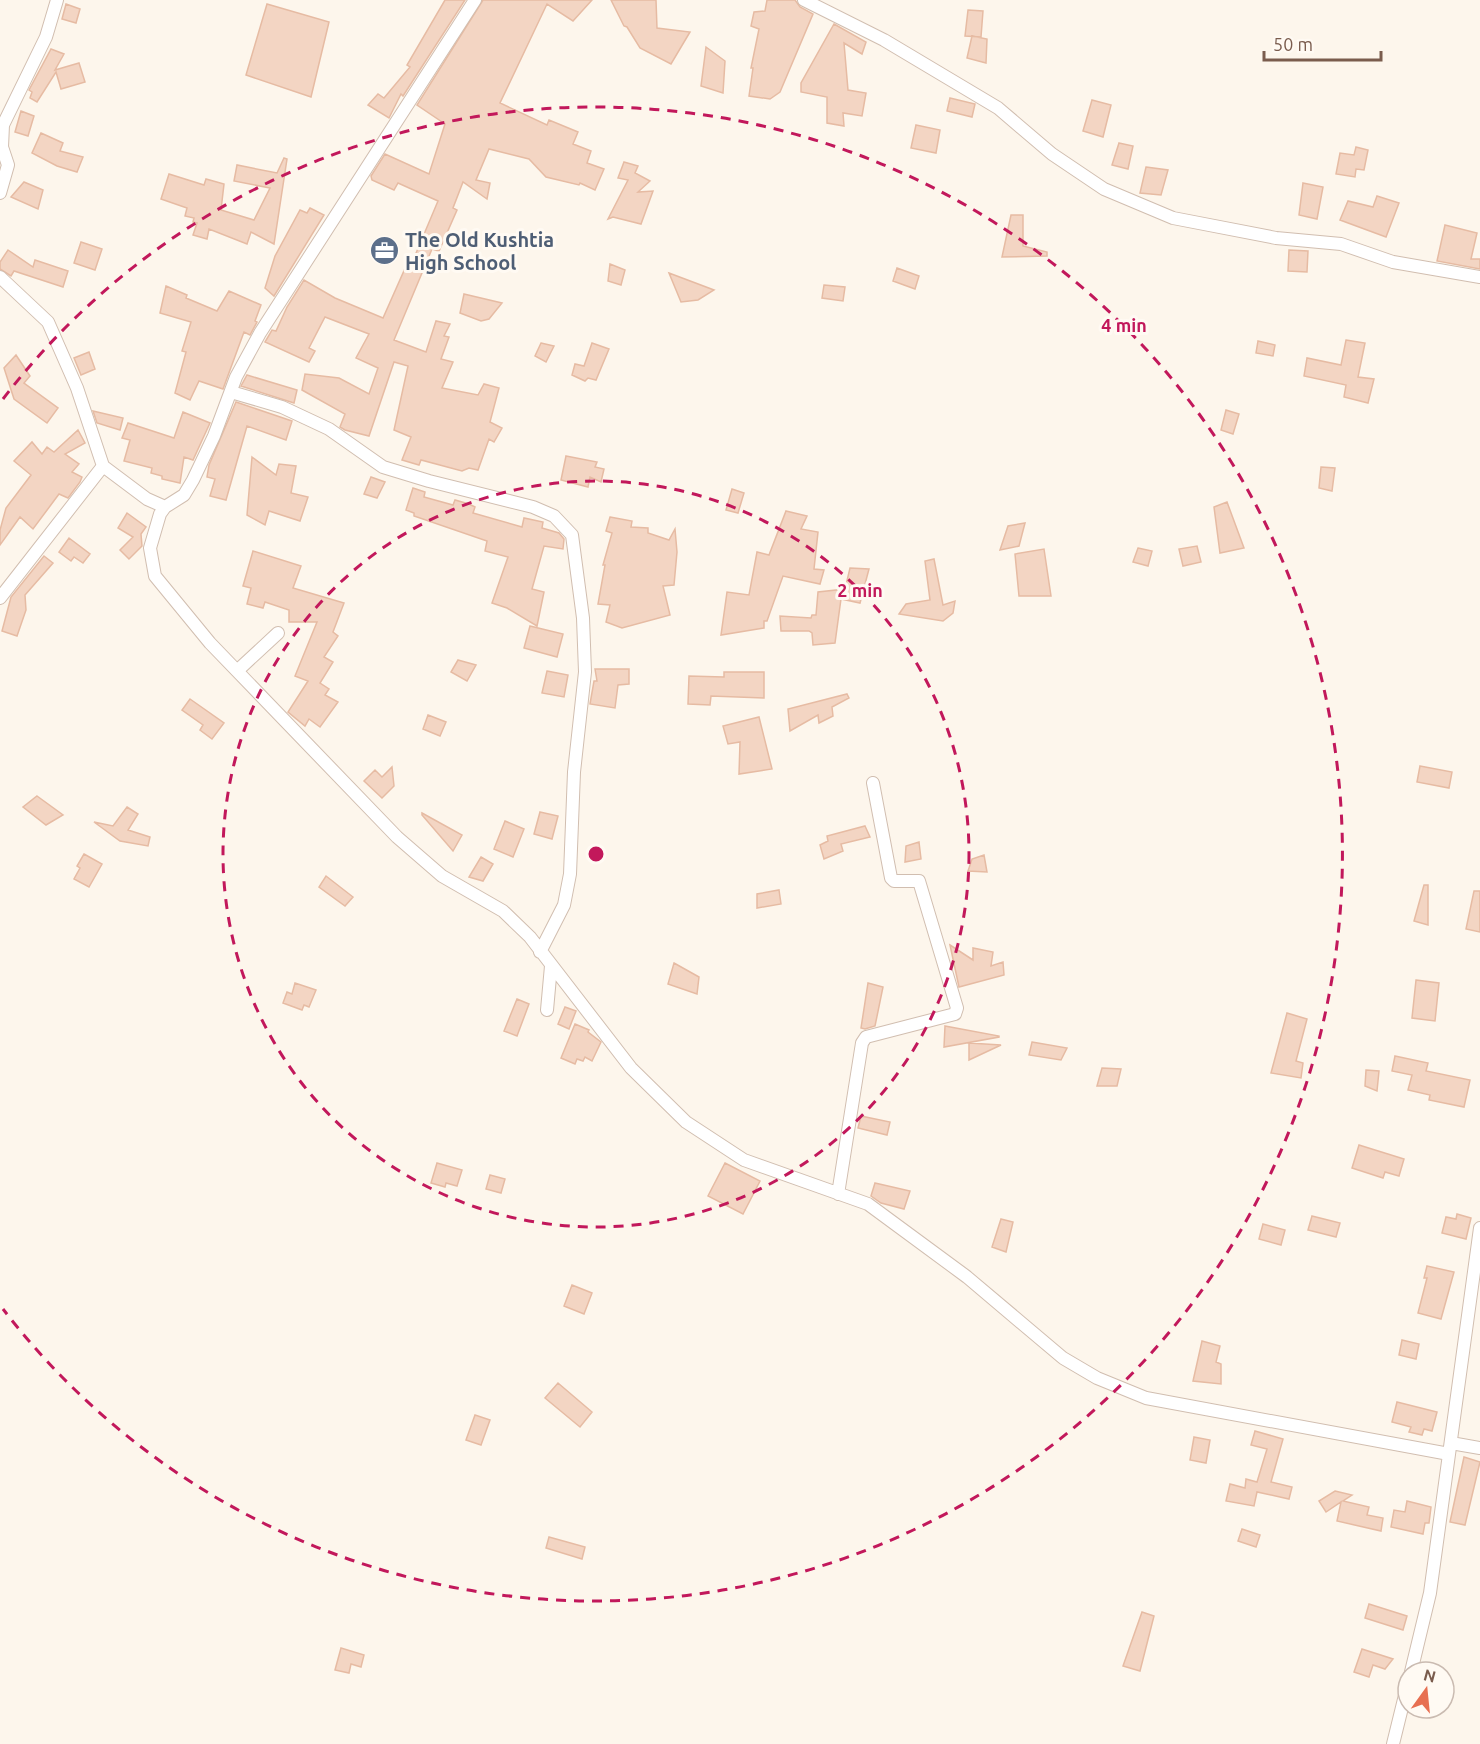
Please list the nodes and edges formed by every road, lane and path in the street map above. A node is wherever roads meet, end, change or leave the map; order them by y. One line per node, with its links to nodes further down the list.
1 (57, 0): 4 (street)
2 (475, 0): 7 (street)
3 (804, 0): 5 (street)
4 (0, 193)
5 (1480, 277)
6 (0, 278): 8 (street)
7 (231, 392): 9 (street); 14 (street)
8 (103, 466): 9 (street); 10 (street)
9 (165, 507): 12 (street)
10 (0, 598)
11 (278, 633): 12 (street)
12 (237, 671): 14 (street)
13 (873, 783): 17 (street)
14 (540, 952): 15 (street)
15 (551, 966): 16 (street); 17 (street)
16 (546, 1011)
17 (838, 1194): 19 (street)
18 (1480, 1228): 19 (street)
19 (1450, 1448): 20 (street); 21 (street)
20 (1480, 1448)
21 (1414, 1660)
22 (1399, 1720): 23 (street)
23 (1393, 1744)

